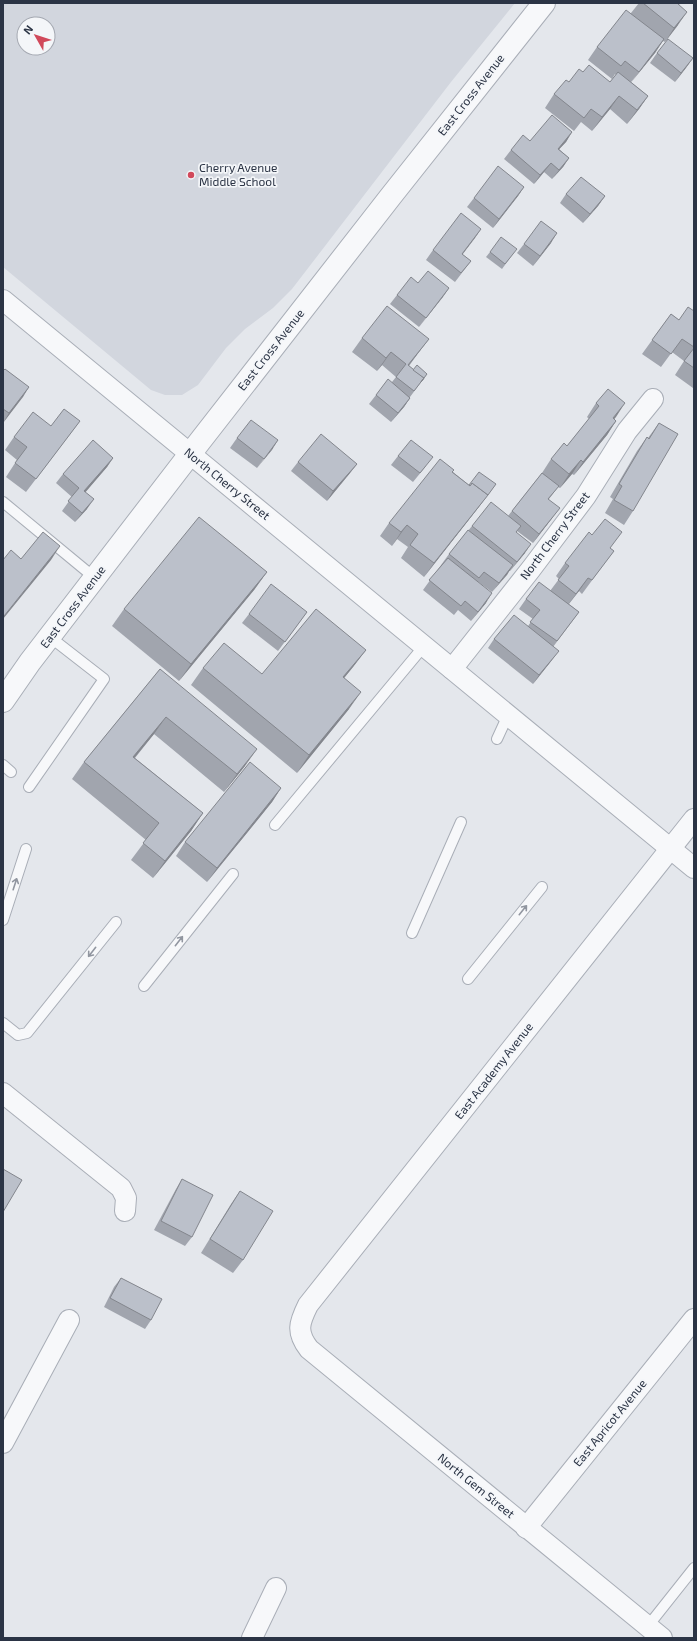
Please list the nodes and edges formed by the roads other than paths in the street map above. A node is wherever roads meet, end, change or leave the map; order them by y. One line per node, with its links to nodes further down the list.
1 (544, 3): 4 (street, East Cross Avenue)
2 (3, 300): 4 (street, North Cherry Street)
3 (653, 399): 9 (street, North Cherry Street)
4 (190, 454): 6 (street, East Cross Avenue); 8 (street, North Cherry Street)
5 (3, 502): 6 (lane)
6 (95, 578): 7 (street, East Cross Avenue)
7 (50, 637): 10 (street, East Cross Avenue); 13 (lane)
8 (424, 646): 9 (street, North Cherry Street); 16 (lane)
9 (452, 669): 11 (street, North Cherry Street)
10 (4, 696)
11 (508, 715): 12 (lane); 18 (street, North Cherry Street)
12 (497, 739)
13 (30, 787)
14 (694, 819): 18 (street, East Academy Avenue)
15 (461, 822): 24 (lane)
16 (275, 825)
17 (26, 849): 22 (lane, one-way to 17)
18 (670, 849): 19 (street, North Cherry Street); 32 (street, East Academy Avenue)
19 (694, 868)
20 (233, 874): 26 (lane, one-way to 20)
21 (542, 887): 25 (lane, one-way to 21)
22 (3, 920)
23 (116, 922): 27 (lane, one-way to 27)
24 (412, 933)
25 (468, 978)
26 (144, 986)
27 (3, 1023)
28 (3, 1093): 29 (street)
29 (125, 1211)
30 (694, 1319): 34 (street, East Apricot Avenue)
31 (69, 1320): 33 (street)
32 (300, 1327): 34 (street, North Gem Street)
33 (3, 1442)
34 (526, 1528): 37 (street, North Gem Street)
35 (694, 1568): 37 (lane)
36 (276, 1588): 38 (street)
37 (655, 1632)
38 (252, 1638)

